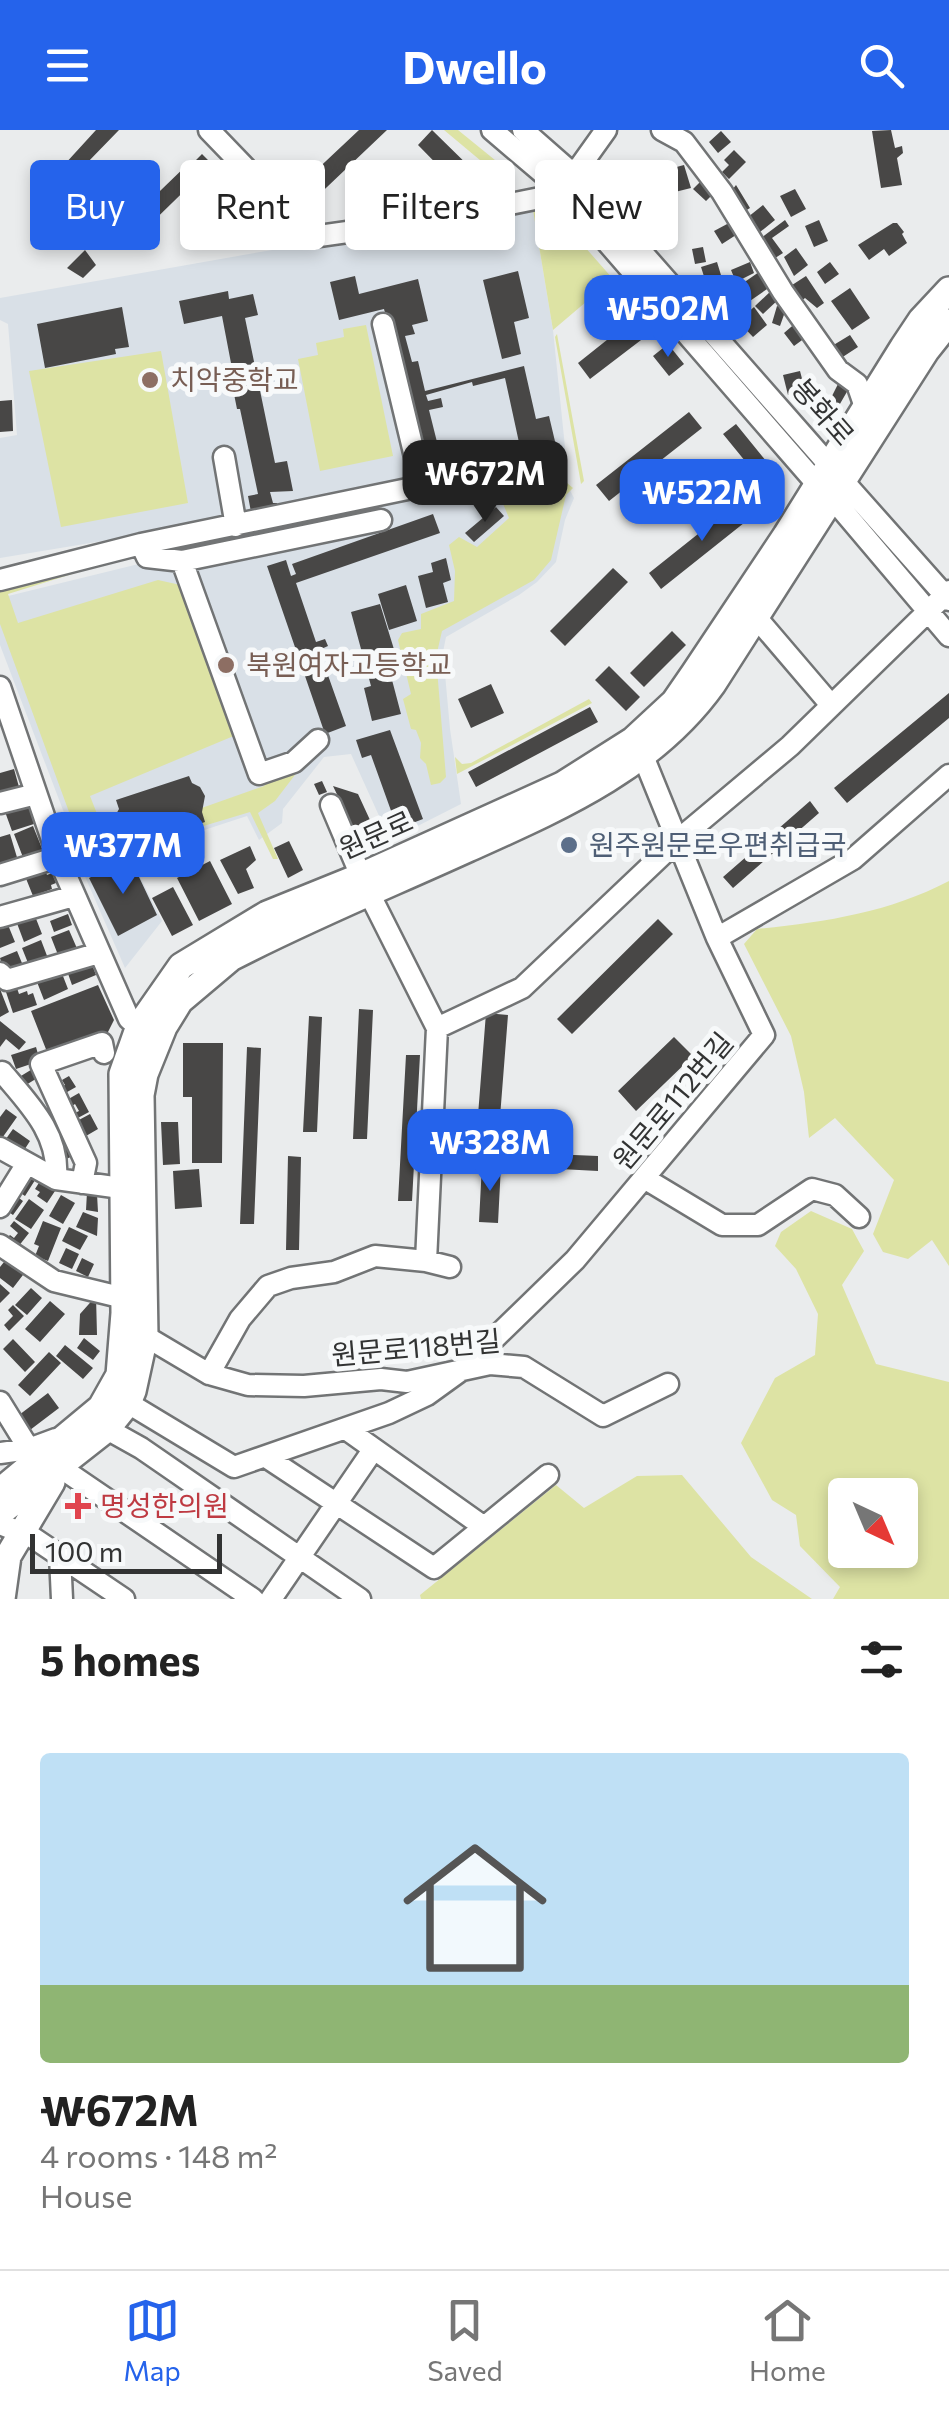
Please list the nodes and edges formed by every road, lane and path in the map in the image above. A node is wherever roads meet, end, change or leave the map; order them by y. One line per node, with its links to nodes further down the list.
1 (209, 130): 9 (street)
2 (492, 130): 6 (street, 봉화로)
3 (522, 130): 7 (street, 봉화로)
4 (606, 130): 8 (street)
5 (662, 130): 14 (street)
6 (536, 160)
7 (548, 160)
8 (582, 160)
9 (535, 199)
10 (627, 250): 16 (street, 봉화로)
11 (949, 290): 14 (main road, 원문로)
12 (949, 322): 16 (main road, 원문로)
13 (383, 324): 18 (street)
14 (865, 407): 16 (main road, 원문로)
15 (224, 457): 18 (street)
16 (831, 483): 22 (street, 봉화로); 23 (street, 봉화로); 24 (main road, 원문로); 29 (main road, 원문로)
17 (382, 520): 20 (street)
18 (236, 526): 19 (street)
19 (141, 544): 20 (street); 21 (street)
20 (182, 562): 28 (street)
21 (0, 580)
22 (947, 595): 23 (street)
23 (926, 610): 25 (street, 봉화로); 27 (street)
24 (755, 616): 27 (street); 29 (main road, 원문로)
25 (949, 636)
26 (0, 687): 31 (street)
27 (831, 705): 34 (street)
28 (318, 740)
29 (638, 748): 34 (street, 원문로112번길); 37 (main road, 원문로)
30 (949, 776): 40 (street)
31 (36, 794): 32 (street); 35 (street)
32 (0, 802)
33 (330, 804): 37 (street)
34 (678, 840): 40 (street, 원문로112번길); 43 (street)
35 (58, 857): 36 (street); 38 (street)
36 (0, 875)
37 (365, 885): 43 (street); 44 (main road, 원문로)
38 (74, 896): 39 (street); 41 (street)
39 (0, 917)
40 (717, 938): 49 (street, 원문로112번길)
41 (98, 953): 42 (street); 44 (street)
42 (0, 973)
43 (437, 1028): 56 (street)
44 (149, 1032): 52 (main road, 원문로); 59 (main road, 원문로)
45 (104, 1053): 51 (street)
46 (0, 1075): 50 (street)
47 (0, 1148): 48 (street)
48 (26, 1165): 50 (street); 53 (street)
49 (644, 1178): 54 (street); 60 (street, 원문로112번길)
50 (56, 1179): 51 (street)
51 (82, 1183): 52 (street)
52 (122, 1188): 58 (main road, 원문로)
53 (0, 1206)
54 (859, 1217)
55 (0, 1246): 58 (street)
56 (426, 1261): 57 (street); 61 (street)
57 (450, 1267)
58 (124, 1298): 67 (main road, 원문로)
59 (145, 1336): 61 (street, 원문로118번길); 64 (main road, 원문로)
60 (464, 1369): 61 (street, 원문로118번길); 62 (street, 원문로118번길); 66 (street, 원문로112번길)
61 (209, 1374)
62 (668, 1384)
63 (0, 1402): 68 (street)
64 (128, 1404): 65 (main road, 원문로); 71 (street, 원문로112번길)
65 (107, 1428): 67 (main road, 원문로); 80 (street)
66 (346, 1429): 69 (street); 71 (street, 원문로112번길)
67 (84, 1436): 68 (street); 72 (main road); 74 (main road, 원문로); 76 (main road, 원문로)
68 (29, 1450): 70 (street)
69 (374, 1450): 75 (street); 77 (street)
70 (0, 1453)
71 (266, 1457): 75 (street)
72 (64, 1470): 78 (main road); 84 (street)
73 (548, 1475): 77 (street)
74 (0, 1491)
75 (338, 1502): 77 (street); 80 (street)
76 (0, 1513)
77 (484, 1527)
78 (10, 1528): 79 (street); 81 (main road)
79 (60, 1556): 82 (street); 83 (street)
80 (300, 1557): 85 (street); 86 (street)
81 (2, 1599)
82 (62, 1599)
83 (124, 1599)
84 (253, 1599)
85 (271, 1599)
86 (360, 1599)

